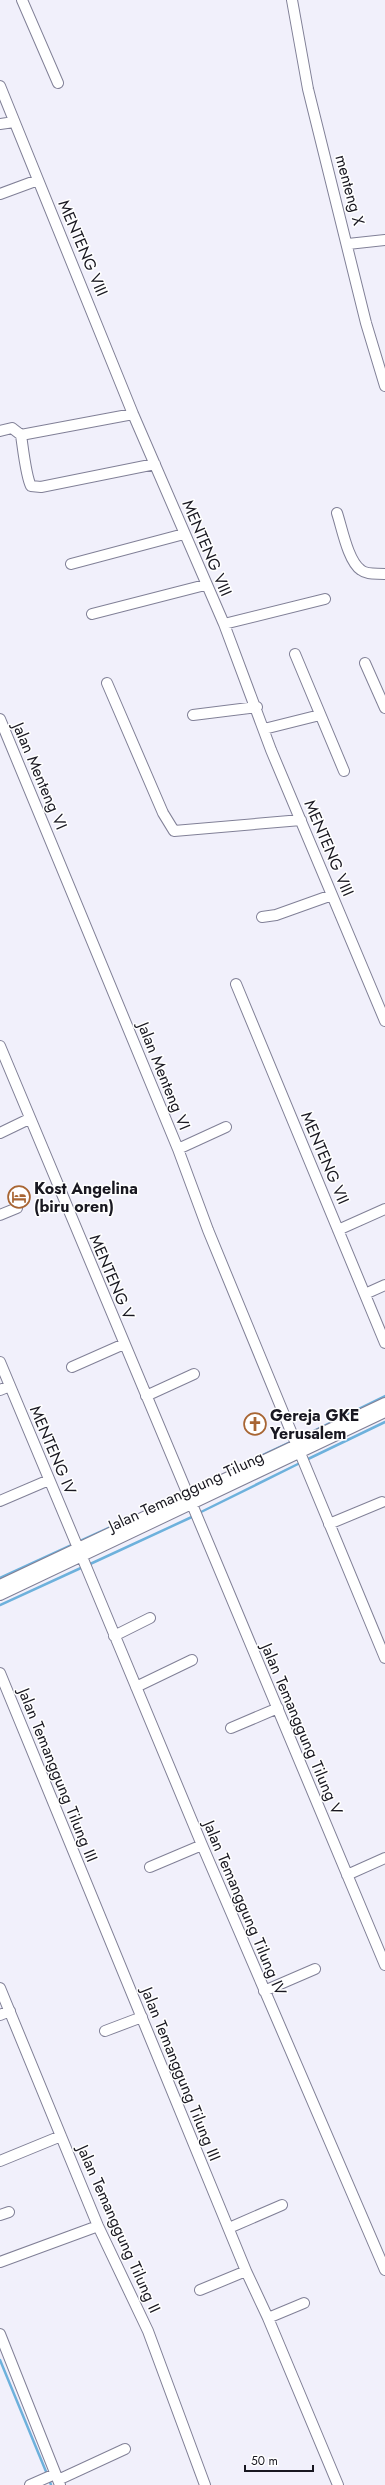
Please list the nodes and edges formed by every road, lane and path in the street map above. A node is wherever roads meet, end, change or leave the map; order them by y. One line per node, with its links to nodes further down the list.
1 (22, 0): 3 (street)
2 (292, 0): 10 (street, menteng X)
3 (58, 83)
4 (0, 86): 5 (street, MENTENG VIII)
5 (14, 122): 6 (street); 7 (street, MENTENG VIII)
6 (0, 124)
7 (38, 180): 8 (street); 12 (street, MENTENG VIII)
8 (0, 194)
9 (385, 240): 10 (street)
10 (348, 244): 11 (street, menteng X)
11 (385, 386)
12 (133, 414): 14 (street); 15 (street, MENTENG VIII)
13 (0, 431): 14 (street)
14 (21, 435): 15 (street)
15 (155, 464): 17 (street, MENTENG VIII)
16 (337, 513): 19 (street)
17 (184, 534): 18 (street); 20 (street, MENTENG VIII)
18 (71, 564)
19 (385, 574)
20 (205, 585): 22 (street); 23 (street, MENTENG VIII)
21 (325, 599): 23 (street)
22 (92, 614)
23 (224, 624): 27 (street, MENTENG VIII)
24 (295, 654): 30 (street)
25 (365, 663): 28 (street)
26 (107, 683): 34 (street)
27 (256, 707): 29 (street); 32 (street, MENTENG VIII)
28 (385, 708)
29 (193, 715)
30 (320, 715): 32 (street); 33 (street)
31 (0, 719): 43 (street, Jalan Menteng VI)
32 (264, 729): 34 (street, MENTENG VIII)
33 (344, 771)
34 (301, 820): 35 (street, MENTENG VIII)
35 (332, 895): 36 (street); 38 (street, MENTENG VIII)
36 (262, 917)
37 (236, 984): 47 (street, MENTENG VII)
38 (385, 1021)
39 (0, 1046): 40 (street, MENTENG V)
40 (30, 1119): 42 (street); 51 (street, MENTENG V)
41 (226, 1127): 43 (street)
42 (0, 1133)
43 (178, 1149): 60 (street, Jalan Menteng VI)
44 (17, 1208): 46 (street)
45 (385, 1209): 47 (street)
46 (0, 1215)
47 (338, 1230): 49 (street, MENTENG VII)
48 (385, 1285): 49 (street)
49 (365, 1294): 50 (street, MENTENG VII)
50 (385, 1342)
51 (124, 1344): 53 (street); 57 (street, MENTENG V)
52 (0, 1362): 55 (street, MENTENG IV)
53 (72, 1367)
54 (194, 1374): 57 (street)
55 (10, 1386): 56 (street); 61 (street, MENTENG IV)
56 (0, 1390)
57 (146, 1396): 63 (street, MENTENG V)
58 (385, 1403): 60 (street)
59 (385, 1412): 60 (street, Jalan Temanggung Tilung)
60 (298, 1450): 63 (street, Jalan Temanggung Tilung); 65 (street, Jalan Menteng VI)
61 (49, 1480): 62 (street); 66 (street, MENTENG IV)
62 (0, 1501)
63 (190, 1501): 66 (street, Jalan Temanggung Tilung); 75 (street, Jalan Temanggung Tilung V)
64 (382, 1502): 65 (street)
65 (329, 1524): 71 (street, Jalan Menteng VI)
66 (80, 1552): 67 (street); 68 (street, Jalan Temanggung Tilung); 70 (street, Jalan Temanggung Tilung IV)
67 (0, 1585)
68 (0, 1595)
69 (150, 1618): 70 (street)
70 (114, 1636): 74 (street, Jalan Temanggung Tilung IV)
71 (385, 1658)
72 (192, 1660): 74 (street)
73 (0, 1674): 87 (street, Jalan Temanggung Tilung III)
74 (136, 1687): 77 (street, Jalan Temanggung Tilung IV)
75 (278, 1708): 76 (street); 80 (street, Jalan Temanggung Tilung V)
76 (230, 1728)
77 (202, 1845): 79 (street); 84 (street, Jalan Temanggung Tilung IV)
78 (385, 1858): 80 (street)
79 (150, 1867)
80 (347, 1875): 81 (street, Jalan Temanggung Tilung V)
81 (385, 1965)
82 (315, 1970): 84 (street)
83 (0, 1988): 85 (street, Jalan Temanggung Tilung II)
84 (264, 1991): 95 (street, Jalan Temanggung Tilung IV)
85 (10, 2011): 86 (street); 89 (street, Jalan Temanggung Tilung II)
86 (0, 2015)
87 (142, 2017): 88 (street); 93 (street, Jalan Temanggung Tilung III)
88 (105, 2031)
89 (61, 2136): 90 (street); 92 (street, Jalan Temanggung Tilung II)
90 (0, 2161)
91 (282, 2205): 93 (street)
92 (98, 2226): 94 (street); 104 (street, Jalan Temanggung Tilung II)
93 (229, 2228): 96 (street, Jalan Temanggung Tilung III)
94 (0, 2262)
95 (385, 2270)
96 (246, 2272): 97 (street); 99 (street, Jalan Temanggung Tilung III)
97 (200, 2290)
98 (304, 2303): 99 (street)
99 (268, 2318): 105 (street, Jalan Temanggung Tilung III)
100 (0, 2334): 102 (street)
101 (125, 2449): 102 (street)
102 (54, 2479): 103 (street)
103 (30, 2485)
104 (206, 2485)
105 (338, 2485)

